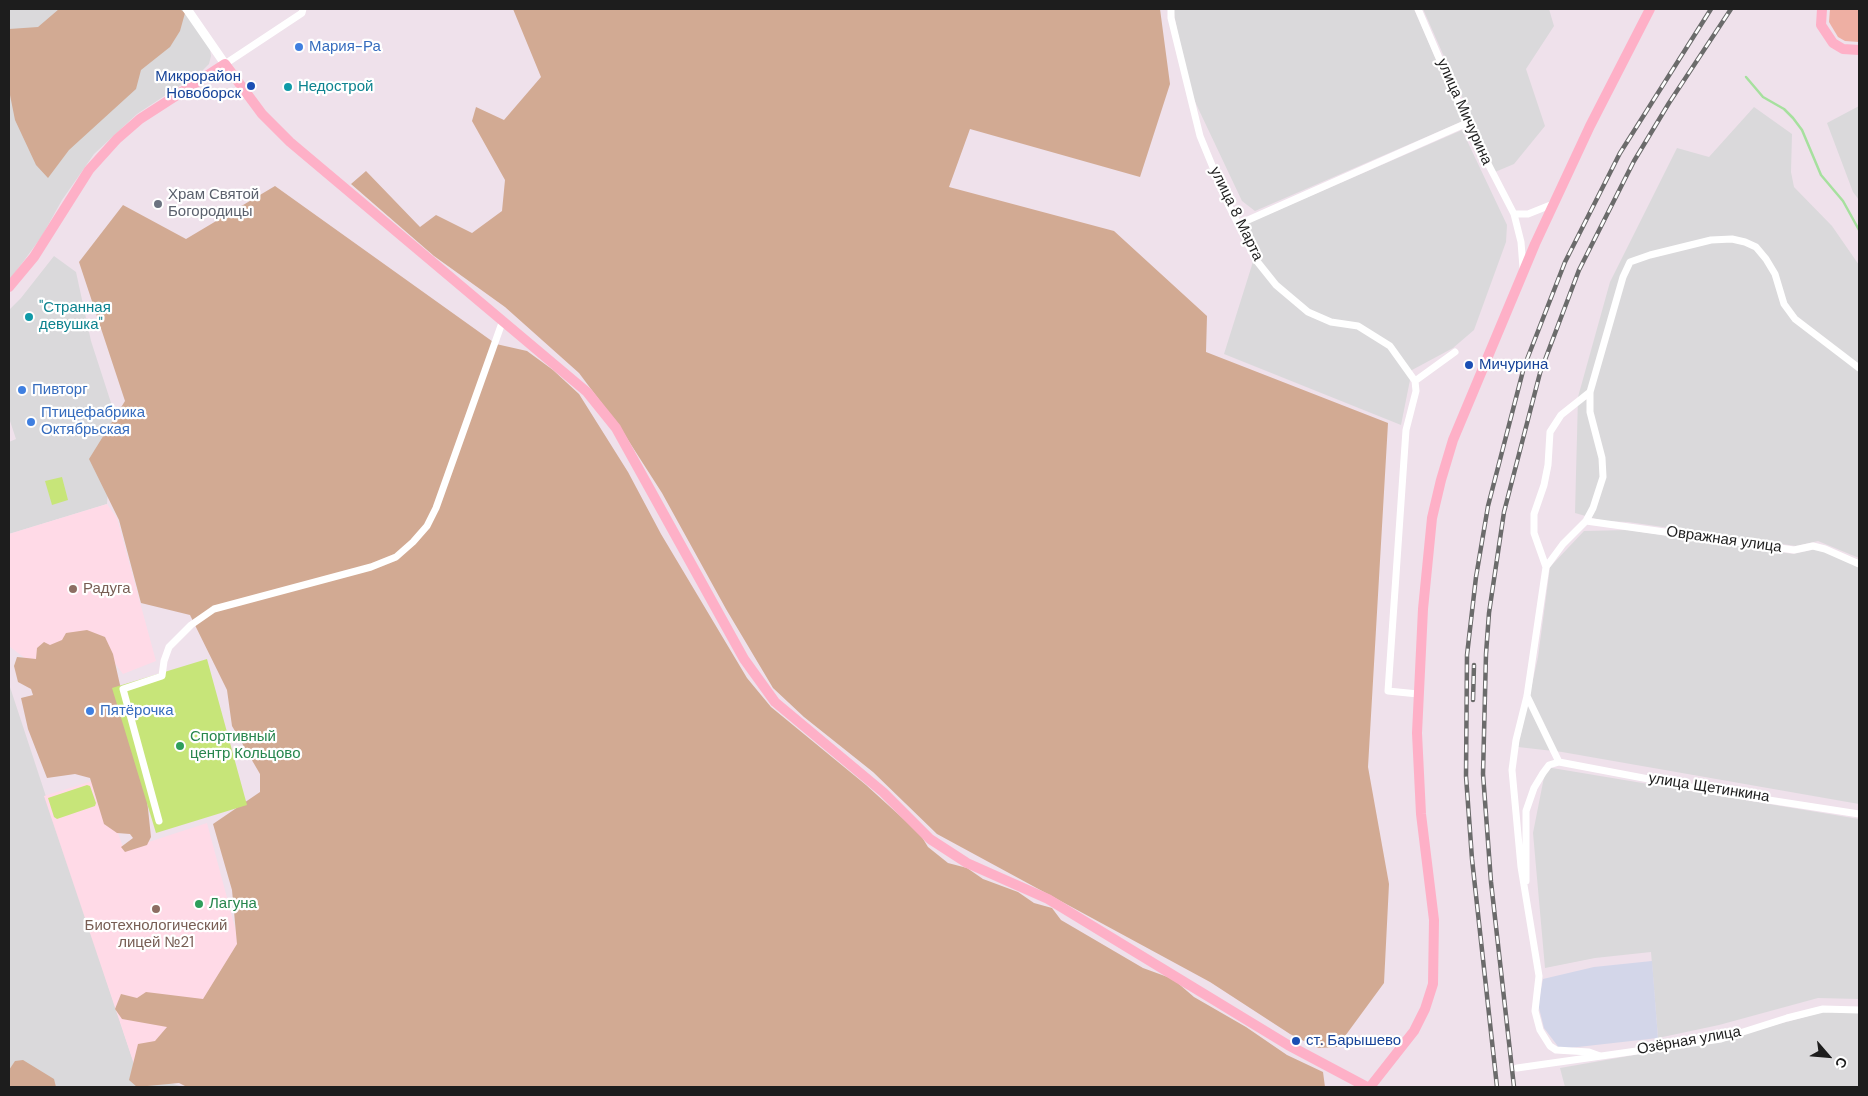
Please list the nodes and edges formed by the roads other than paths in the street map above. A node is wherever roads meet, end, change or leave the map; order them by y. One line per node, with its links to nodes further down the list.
1 (187, 9): 9 (street)
2 (302, 9): 9 (street)
3 (1171, 9): 13 (street, улица 8 Марта)
4 (1418, 9): 10 (street, улица Мичурина)
5 (1650, 9): 11 (main road)
6 (1814, 9): 7 (main road)
7 (1821, 14): 8 (main road)
8 (1859, 50)
9 (225, 64): 15 (main road); 16 (main road)
10 (1467, 123): 12 (street, улица Мичурина); 13 (street)
11 (1553, 204): 12 (street); 14 (main road)
12 (1514, 214): 14 (street, улица Мичурина)
13 (1239, 224): 19 (street, улица 8 Марта)
14 (1523, 271): 24 (main road)
15 (9, 288)
16 (503, 320): 28 (street); 33 (main road)
17 (1455, 352): 19 (street)
18 (1859, 368): 20 (street)
19 (1415, 381): 24 (street)
20 (1590, 392): 21 (street); 23 (street)
21 (1586, 521): 22 (street, Овражная улица); 23 (street)
22 (1859, 564)
23 (1546, 567): 25 (street)
24 (1418, 694): 33 (main road)
25 (1527, 696): 26 (street); 29 (street)
26 (1559, 762): 27 (street, улица Щетинкина); 29 (street)
27 (1859, 814)
28 (159, 821)
29 (1526, 889): 31 (street)
30 (1859, 1010): 31 (street, Озёрная улица)
31 (1600, 1056): 32 (street, Озёрная улица)
32 (1516, 1068)
33 (1368, 1087)

